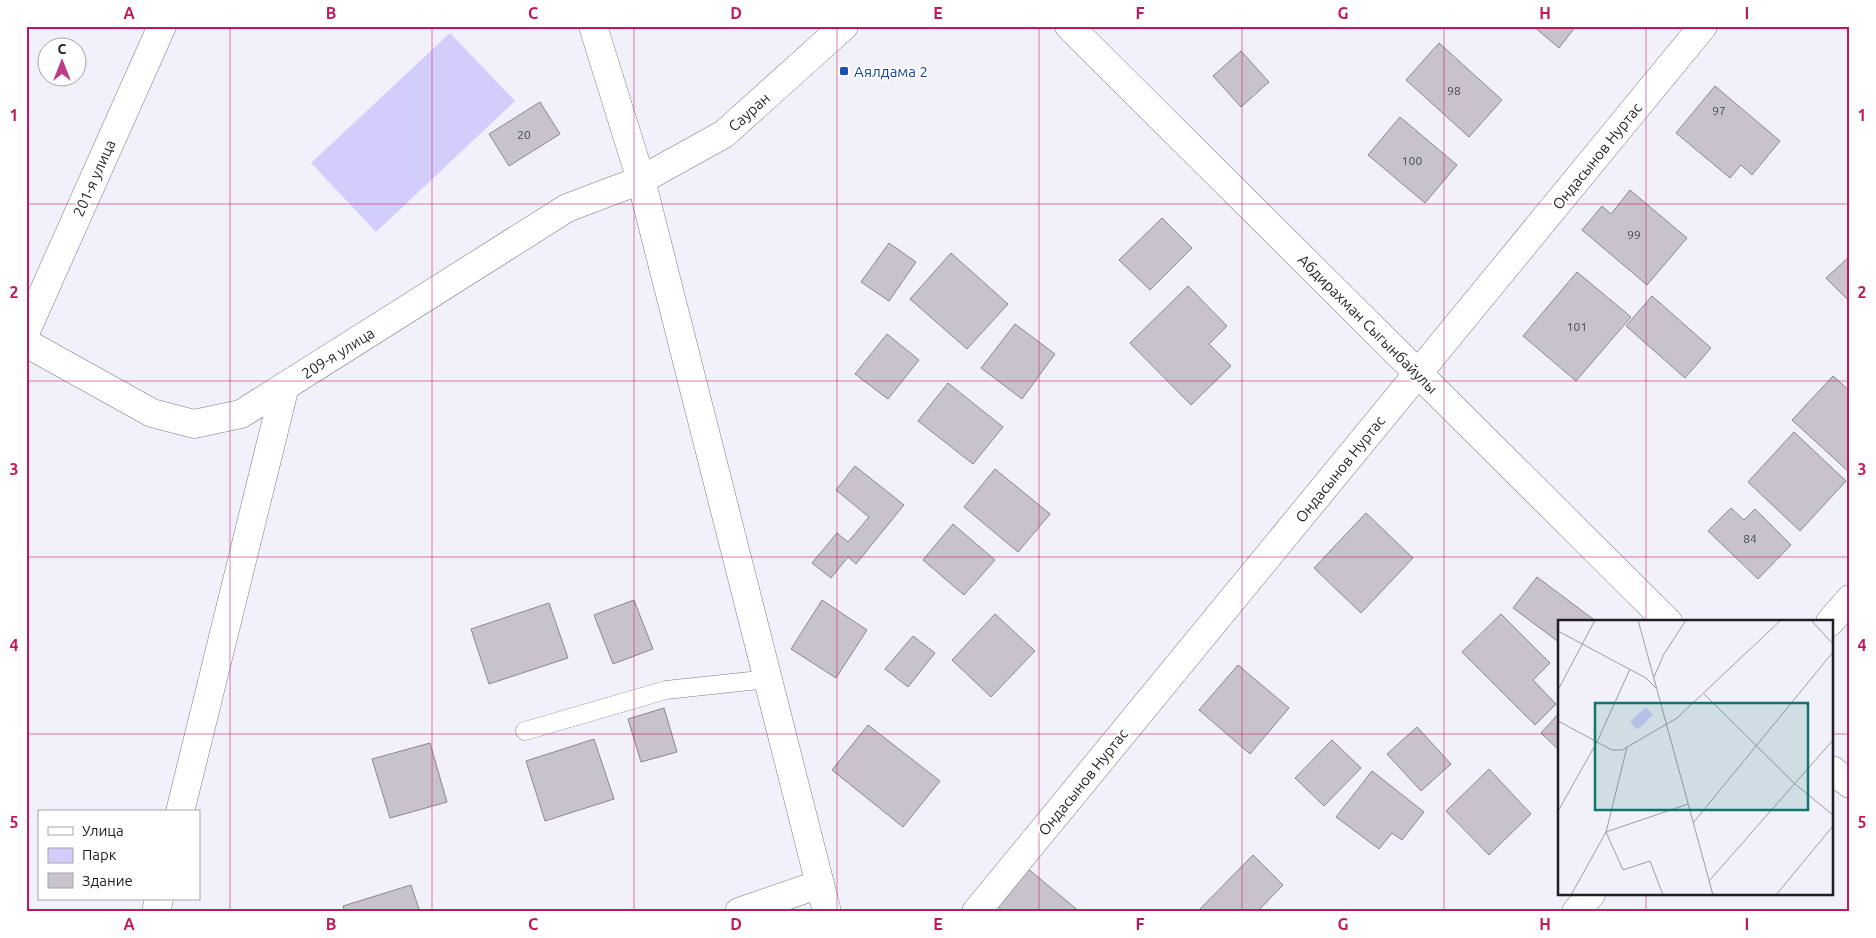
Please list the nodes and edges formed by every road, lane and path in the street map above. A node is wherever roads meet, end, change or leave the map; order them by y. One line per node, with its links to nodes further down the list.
1 (162, 26): 7 (street, 201-я улица)
2 (593, 26): 6 (street)
3 (844, 26): 6 (street, Сауран)
4 (1069, 26): 9 (street, Абдирахман Сыгынбайулы)
5 (1703, 26): 9 (street, Ондасынов Нуртас)
6 (640, 180): 10 (street, 209-я улица); 14 (street)
7 (26, 331)
8 (26, 343): 10 (street, 209-я улица)
9 (1418, 374): 12 (street, Абдирахман Сыгынбайулы); 23 (street, Ондасынов Нуртас)
10 (286, 386): 18 (street)
11 (1850, 599): 13 (street)
12 (1666, 620)
13 (1832, 620)
14 (768, 679): 15 (lane); 19 (street)
15 (525, 731)
16 (1834, 772): 17 (street)
17 (1850, 784)
18 (180, 810)
19 (820, 884): 21 (street); 22 (street)
20 (1589, 896): 24 (street)
21 (739, 912)
22 (827, 912)
23 (976, 912)
24 (1576, 912)

